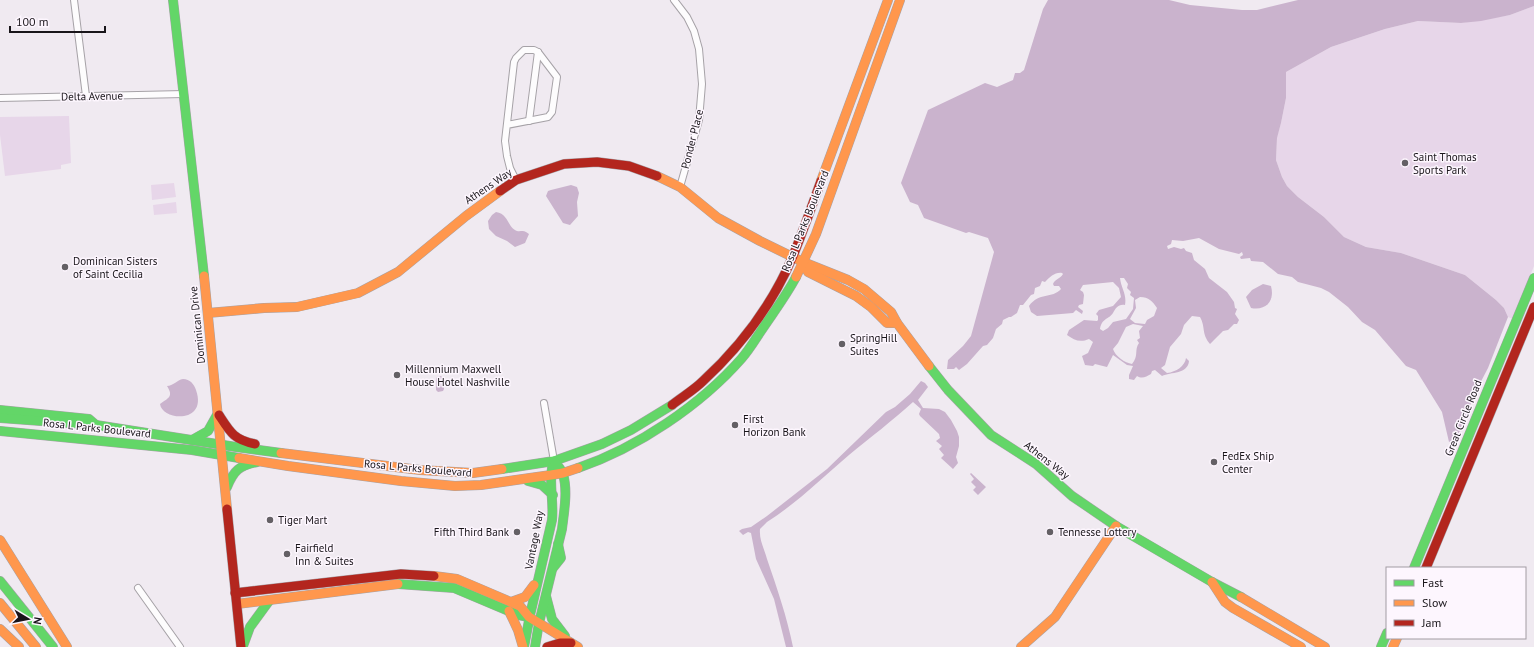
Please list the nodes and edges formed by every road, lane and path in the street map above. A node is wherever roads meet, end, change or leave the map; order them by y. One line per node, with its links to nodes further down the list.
1 (74, 0): 8 (street)
2 (173, 0): 7 (main road, Dominican Drive)
3 (674, 0): 13 (street, Ponder Place)
4 (888, 0): 14 (main road, Rosa L Parks Boulevard)
5 (900, 0): 15 (main road, Rosa L Parks Boulevard)
6 (538, 52): 10 (street); 10 (street); 11 (street)
7 (184, 94): 8 (street, Delta Avenue); 18 (main road, Dominican Drive)
8 (86, 96): 9 (street, Delta Avenue)
9 (0, 98)
10 (529, 121): 11 (street)
11 (507, 125): 12 (street)
12 (516, 180): 13 (main road, Athens Way); 18 (main road, Athens Way)
13 (680, 188): 14 (main road, Athens Way)
14 (793, 256): 15 (main road, Athens Way); 32 (main road, Rosa L Parks Boulevard)
15 (803, 262): 34 (main road, Rosa L Parks Boulevard); 40 (main road, Athens Way)
16 (1534, 278): 20 (main road, Great Circle Road)
17 (1534, 307): 19 (main road, Great Circle Road)
18 (208, 313): 23 (main road, Dominican Drive)
19 (1514, 358): 20 (main road); 43 (main road, Great Circle Road)
20 (1486, 394): 42 (main road, Great Circle Road)
21 (544, 404): 32 (street)
22 (0, 410): 25 (main road)
23 (218, 412): 27 (main road); 28 (main road, Dominican Drive); 29 (main road)
24 (0, 418): 25 (main road, Rosa L Parks Boulevard)
25 (96, 425): 27 (main road, Rosa L Parks Boulevard)
26 (0, 431): 30 (main road, Rosa L Parks Boulevard)
27 (192, 440): 28 (main road, Rosa L Parks Boulevard)
28 (221, 445): 29 (main road, Rosa L Parks Boulevard); 30 (main road, Dominican Drive)
29 (287, 454): 33 (main road, Rosa L Parks Boulevard)
30 (222, 456): 31 (main road, Rosa L Parks Boulevard); 38 (main road, Dominican Drive)
31 (258, 461): 35 (main road, Rosa L Parks Boulevard); 38 (main road)
32 (554, 461): 33 (main road, Rosa L Parks Boulevard); 34 (main road); 36 (main road, Vantage Way)
33 (420, 470): 35 (main road)
34 (563, 473): 36 (main road, Rosa L Parks Boulevard); 52 (main road, Vantage Way)
35 (351, 474): 37 (main road, Rosa L Parks Boulevard)
36 (551, 475): 37 (main road, Rosa L Parks Boulevard); 39 (main road, Vantage Way)
37 (518, 480): 39 (main road)
38 (226, 489): 51 (main road, Dominican Drive)
39 (553, 495): 44 (main road, Vantage Way)
40 (1116, 526): 47 (main road, Athens Way); 74 (main road)
41 (0, 540): 68 (main road)
42 (1414, 567)
43 (1426, 567)
44 (539, 575): 55 (main road); 59 (main road, Vantage Way)
45 (457, 579): 48 (main road); 50 (main road); 55 (main road)
46 (0, 581): 67 (main road)
47 (1212, 582): 63 (main road, Athens Way); 77 (main road, Athens Way)
48 (309, 585): 51 (main road); 53 (main road)
49 (138, 588): 69 (street)
50 (454, 588): 53 (main road); 58 (main road)
51 (235, 593): 57 (main road, Dominican Drive)
52 (546, 593): 60 (main road, Vantage Way); 64 (main road)
53 (311, 596): 54 (main road)
54 (269, 601): 57 (main road); 70 (main road)
55 (511, 602): 59 (main road)
56 (0, 603): 66 (main road)
57 (237, 604): 70 (main road, Dominican Drive)
58 (509, 611): 59 (main road); 71 (main road)
59 (529, 617): 60 (main road); 71 (main road, Vantage Way)
60 (538, 623): 64 (main road); 72 (main road, Vantage Way)
61 (0, 628): 65 (main road)
62 (1386, 635): 78 (main road)
63 (1292, 642): 75 (main road, Athens Way); 76 (main road)
64 (574, 645): 73 (main road)
65 (19, 647)
66 (36, 647)
67 (53, 647)
68 (67, 647)
69 (180, 647)
70 (242, 647)
71 (524, 647)
72 (535, 647)
73 (547, 647)
74 (1021, 647)
75 (1301, 647)
76 (1313, 647)
77 (1324, 647)
78 (1381, 647)

